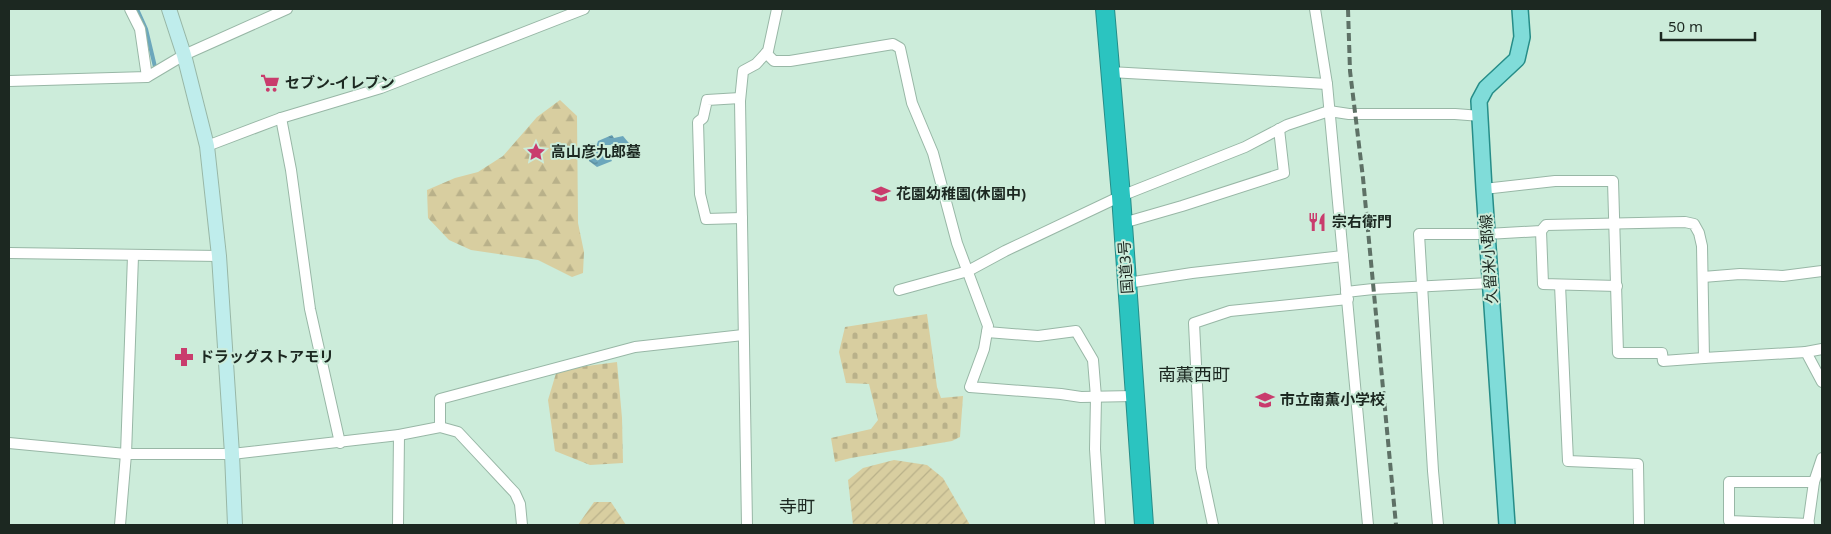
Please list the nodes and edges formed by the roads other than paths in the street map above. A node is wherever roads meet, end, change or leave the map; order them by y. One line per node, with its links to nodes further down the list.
1 (130, 9): 12 (street)
2 (169, 9): 10 (street)
3 (287, 9): 10 (street)
4 (584, 9): 18 (street)
5 (777, 9): 9 (street)
6 (1105, 9): 11 (highway, 国道3号)
7 (1315, 9): 14 (street)
8 (1520, 9): 17 (main road, 久留米小郡線)
9 (766, 53): 15 (street); 32 (street)
10 (184, 55): 12 (street); 20 (street)
11 (1110, 72): 14 (street); 22 (highway, 国道3号)
12 (147, 77): 13 (street)
13 (9, 81)
14 (1327, 84): 16 (street)
15 (740, 98): 23 (street); 23 (street)
16 (1329, 111): 17 (street); 19 (street); 31 (street)
17 (1481, 116): 21 (main road, 久留米小郡線)
18 (281, 118): 20 (street); 53 (street)
19 (1279, 130): 22 (street); 24 (street)
20 (207, 146): 30 (street)
21 (1484, 189): 25 (street); 27 (main road, 久留米小郡線)
22 (1121, 196): 24 (highway, 国道3号); 32 (street)
23 (742, 218): 43 (street)
24 (1122, 223): 35 (highway, 国道3号)
25 (1614, 224): 26 (street); 34 (street); 39 (street)
26 (1541, 231): 27 (street); 37 (street)
27 (1487, 234): 36 (main road, 久留米小郡線); 38 (street)
28 (9, 253): 29 (street)
29 (133, 256): 30 (street); 54 (street)
30 (219, 256): 55 (street)
31 (1343, 256): 35 (street); 41 (street)
32 (968, 271): 40 (street); 42 (street)
33 (1822, 271): 34 (street)
34 (1703, 277): 46 (street)
35 (1127, 283): 48 (highway, 国道3号)
36 (1490, 283): 38 (street); 69 (main road, 久留米小郡線)
37 (1560, 285): 39 (street); 70 (street)
38 (1421, 286): 41 (street); 68 (street)
39 (1617, 286): 46 (street)
40 (899, 290)
41 (1347, 296): 66 (street); 67 (street)
42 (987, 332): 49 (street); 49 (street)
43 (743, 335): 50 (street); 63 (street)
44 (1822, 349): 45 (street)
45 (1806, 352): 46 (street); 47 (street)
46 (1704, 358)
47 (1822, 382)
48 (1134, 396): 49 (street); 65 (highway, 国道3号)
49 (1096, 397): 64 (street)
50 (440, 427): 51 (street); 62 (street)
51 (399, 435): 53 (street); 61 (street)
52 (9, 443): 54 (street)
53 (340, 443): 55 (street)
54 (126, 454): 55 (street); 59 (street)
55 (232, 454): 60 (street)
56 (1822, 458): 57 (street)
57 (1814, 482): 58 (street); 58 (street)
58 (1809, 524)
59 (120, 525)
60 (235, 525)
61 (398, 525)
62 (522, 525)
63 (747, 525)
64 (1100, 525)
65 (1144, 525)
66 (1213, 525)
67 (1368, 525)
68 (1438, 525)
69 (1506, 525)
70 (1639, 525)

